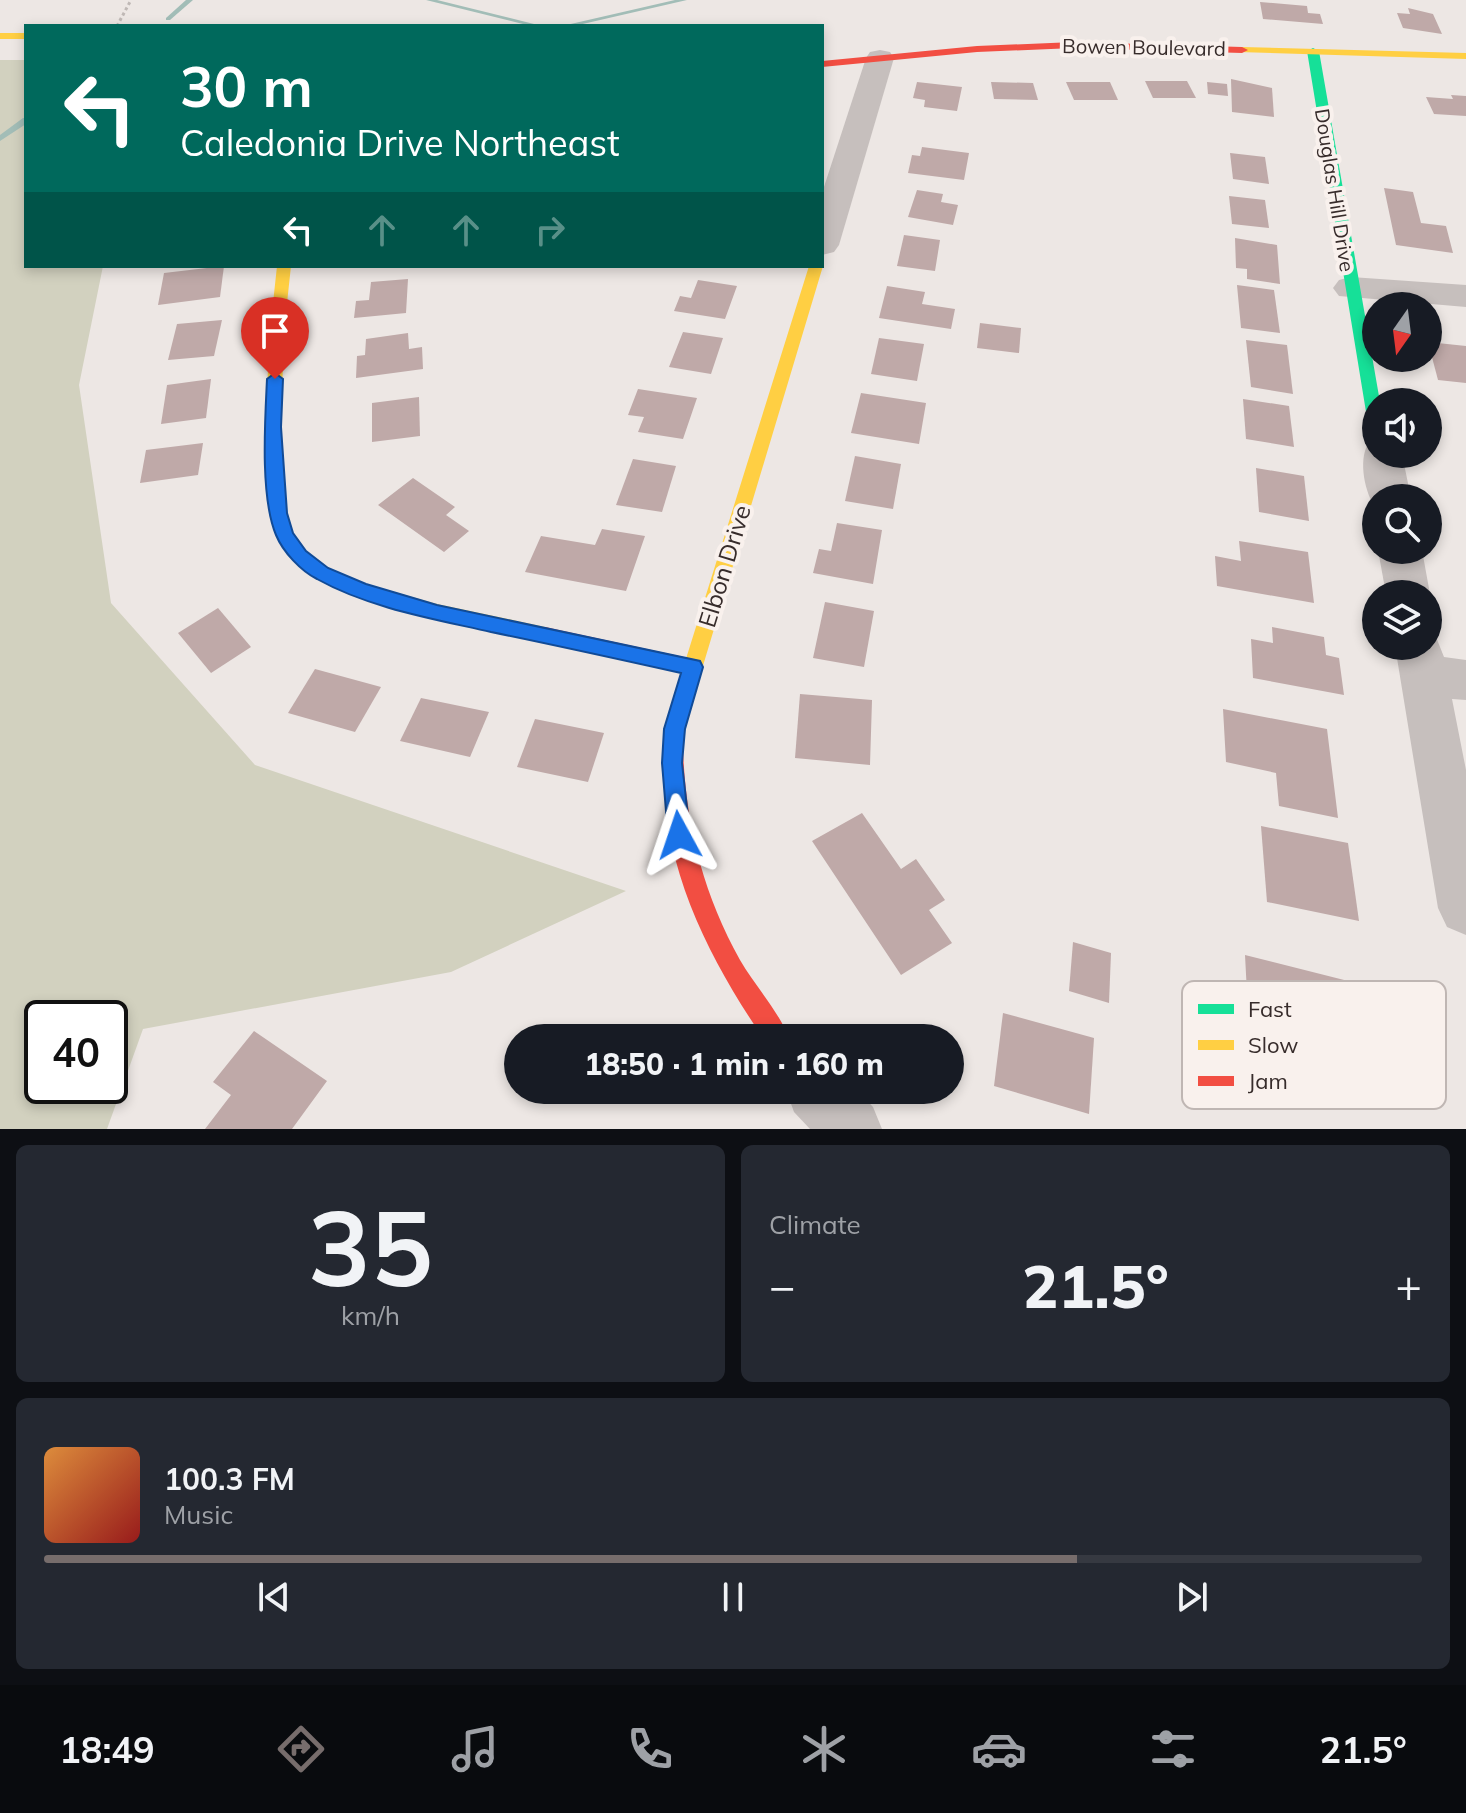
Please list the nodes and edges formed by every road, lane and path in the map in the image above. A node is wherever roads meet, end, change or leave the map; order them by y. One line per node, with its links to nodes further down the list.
1 (131, 0): 2 (path)
2 (118, 24)
3 (0, 36): 4 (street)
4 (24, 36)
5 (1313, 51): 6 (street, Bowen Boulevard); 7 (street, Bowen Boulevard); 12 (street, Douglas Hill Drive)
6 (1466, 56)
7 (880, 58): 8 (street, Bowen Boulevard); 9 (street)
8 (824, 64)
9 (824, 239)
10 (284, 268): 15 (street)
11 (815, 268): 15 (street, Elbon Drive)
12 (1351, 288): 13 (street); 14 (street, Douglas Hill Drive)
13 (1466, 296)
14 (1369, 388)
15 (693, 667): 18 (street, Elbon Drive)
16 (1436, 667): 17 (street)
17 (1466, 908)
18 (767, 1024)
19 (829, 1104): 20 (street)
20 (851, 1129)

